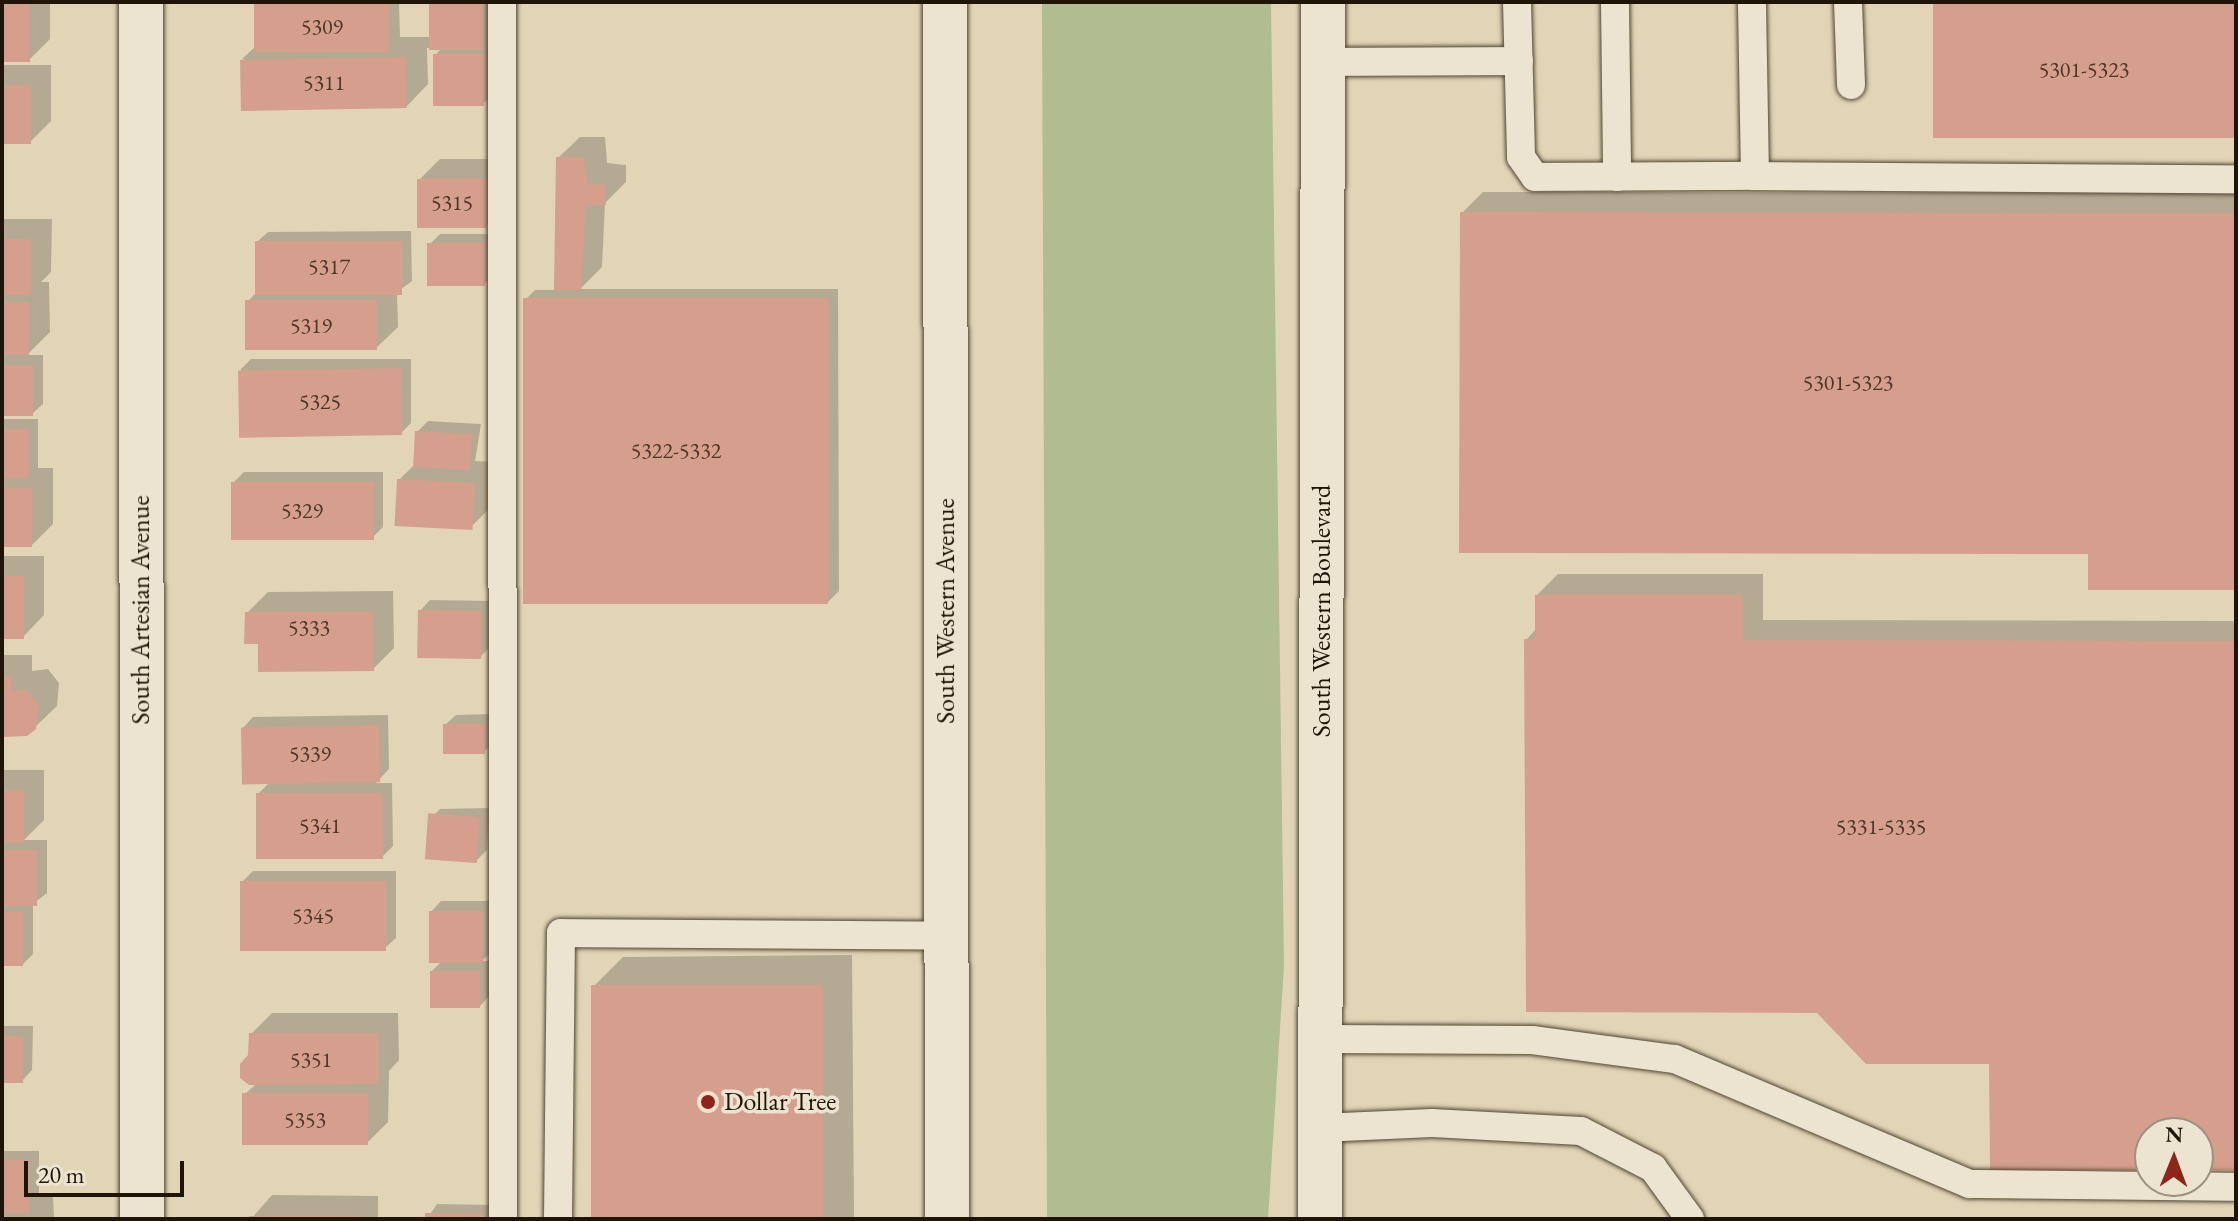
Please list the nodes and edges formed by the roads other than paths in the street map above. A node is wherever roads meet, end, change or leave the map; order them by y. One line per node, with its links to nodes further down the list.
1 (141, 2): 19 (street, South Artesian Avenue)
2 (502, 2): 20 (lane)
3 (945, 2): 15 (street, South Western Avenue)
4 (1323, 2): 10 (street, South Western Boulevard)
5 (1517, 2): 9 (lane)
6 (1615, 2): 13 (lane)
7 (1752, 2): 12 (lane)
8 (1848, 2): 11 (lane)
9 (1519, 61): 10 (lane); 13 (lane)
10 (1323, 62): 16 (street, South Western Boulevard)
11 (1851, 85)
12 (1755, 176): 13 (lane); 14 (lane)
13 (1617, 177)
14 (2236, 179)
15 (947, 936): 21 (lane); 22 (street, South Western Avenue)
16 (1321, 1039): 17 (street, South Western Boulevard); 18 (lane)
17 (1320, 1128): 23 (street, South Western Boulevard); 24 (lane)
18 (2236, 1187)
19 (142, 1219)
20 (503, 1219)
21 (558, 1219)
22 (947, 1219)
23 (1320, 1219)
24 (1690, 1219)

